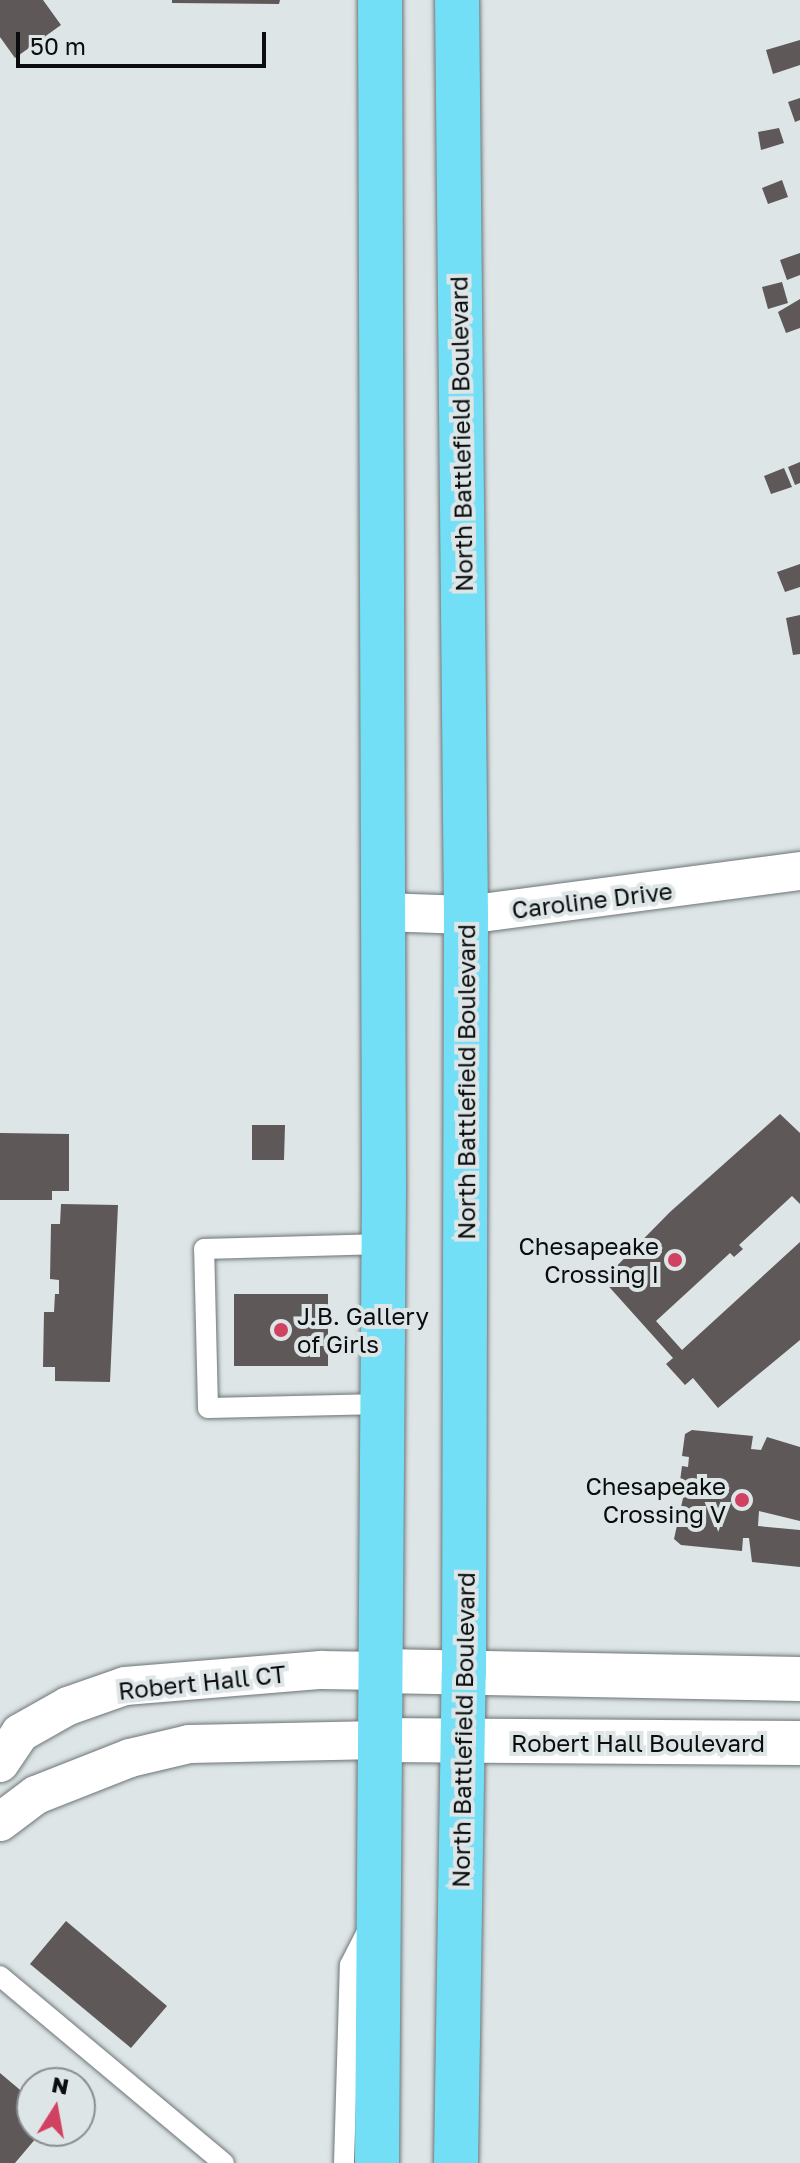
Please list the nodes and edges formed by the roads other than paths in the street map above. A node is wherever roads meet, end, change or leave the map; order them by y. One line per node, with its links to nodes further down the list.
1 (380, 0): 4 (main road)
2 (457, 0): 5 (main road, North Battlefield Boulevard)
3 (800, 871): 5 (street, Caroline Drive)
4 (383, 912): 5 (street, Caroline Drive); 6 (main road)
5 (466, 915): 9 (main road, North Battlefield Boulevard)
6 (383, 1244): 7 (main road); 7 (lane)
7 (383, 1404): 8 (main road)
8 (381, 1671): 9 (street); 11 (main road); 14 (street, Robert Hall CT)
9 (464, 1673): 10 (street); 12 (main road, North Battlefield Boulevard)
10 (800, 1679)
11 (380, 1740): 12 (street, Robert Hall Boulevard); 15 (street); 16 (main road)
12 (463, 1743): 13 (street, Robert Hall Boulevard); 21 (main road, North Battlefield Boulevard)
13 (800, 1743)
14 (0, 1763)
15 (0, 1822)
16 (375, 1916): 19 (lane); 20 (main road)
17 (0, 1976): 18 (lane)
18 (224, 2163)
19 (344, 2163)
20 (377, 2163)
21 (456, 2163)

